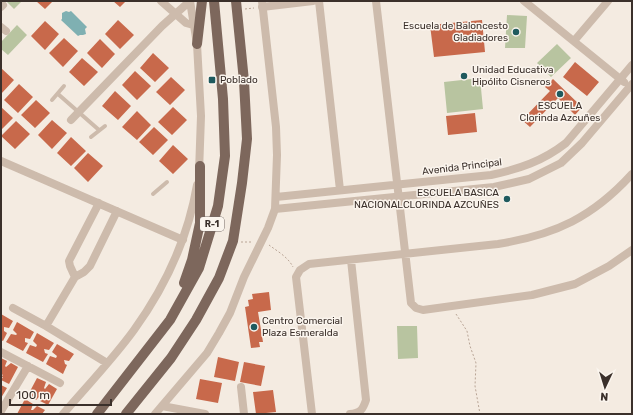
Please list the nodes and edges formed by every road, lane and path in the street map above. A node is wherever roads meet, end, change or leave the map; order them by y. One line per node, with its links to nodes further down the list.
1 (161, 1): 12 (street)
2 (190, 1): 12 (street); 13 (street)
3 (202, 1): 15 (main road)
4 (214, 1): 49 (main road, R-1)
5 (313, 1): 10 (street)
6 (319, 1): 32 (street)
7 (376, 1): 31 (street)
8 (524, 1): 14 (street)
9 (608, 1): 14 (street)
10 (262, 4): 11 (path); 35 (street)
11 (236, 5): 40 (main road, R-1)
12 (175, 14): 13 (street); 22 (street)
13 (193, 25): 15 (street)
14 (574, 41): 17 (street)
15 (197, 44): 28 (street)
16 (632, 65): 17 (street, Avenida Principal)
17 (620, 78): 19 (street); 31 (street, Avenida Principal)
18 (64, 86): 20 (lane)
19 (631, 87): 34 (street)
20 (58, 94): 21 (lane); 22 (lane)
21 (52, 100)
22 (79, 112): 23 (street); 25 (lane)
23 (71, 120)
24 (105, 126): 25 (lane)
25 (99, 130): 26 (lane)
26 (91, 137)
27 (1, 161): 36 (street)
28 (200, 166): 39 (street); 49 (main road)
29 (632, 174): 43 (street)
30 (167, 182): 33 (lane)
31 (397, 185): 32 (street, Avenida Principal); 34 (street)
32 (340, 190): 35 (street, Avenida Principal)
33 (153, 194)
34 (399, 196): 37 (street); 43 (street)
35 (276, 197): 37 (street)
36 (99, 203): 38 (street); 46 (street)
37 (275, 209): 41 (street)
38 (117, 211): 39 (street); 46 (street)
39 (183, 240): 52 (street)
40 (232, 241): 41 (path); 60 (main road, R-1)
41 (264, 243): 45 (path); 56 (street)
42 (632, 250): 48 (street)
43 (405, 254): 44 (street); 48 (street)
44 (351, 260): 45 (street); 65 (street)
45 (296, 277): 64 (street)
46 (75, 278): 50 (street)
47 (13, 308): 50 (street)
48 (450, 308): 66 (path)
49 (173, 314): 59 (main road, R-1)
50 (46, 326): 52 (street)
51 (1, 352): 53 (street)
52 (107, 363): 58 (street)
53 (28, 366): 54 (street); 57 (street)
54 (60, 384)
55 (240, 387): 63 (street)
56 (162, 406): 61 (street); 62 (street)
57 (1, 411)
58 (63, 414)
59 (97, 414)
60 (126, 414)
61 (155, 414)
62 (205, 414)
63 (244, 414)
64 (312, 414)
65 (350, 414)
66 (480, 414)

